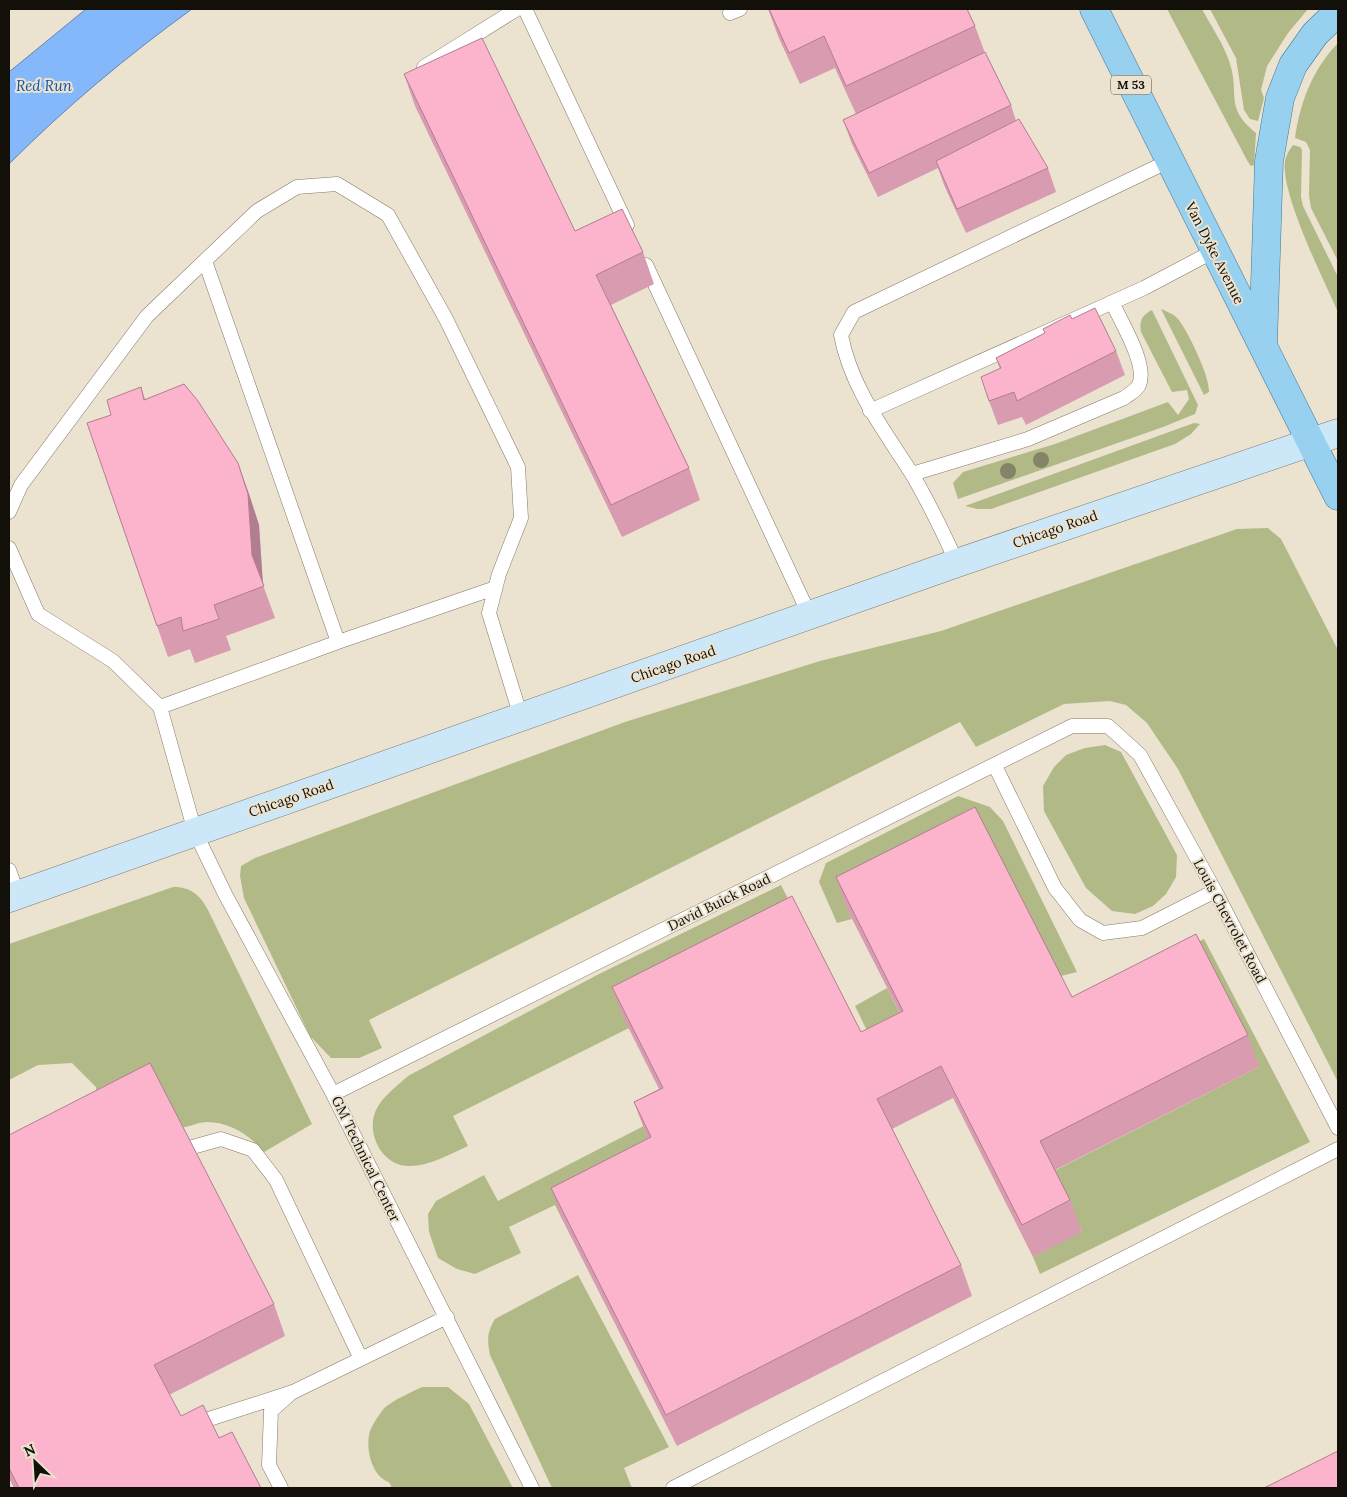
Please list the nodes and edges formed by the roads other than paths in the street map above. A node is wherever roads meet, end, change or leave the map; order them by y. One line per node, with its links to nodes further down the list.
1 (517, 9): 5 (lane)
2 (525, 9): 20 (lane)
3 (1094, 9): 6 (main road, Van Dyke Avenue / M 53)
4 (1338, 12): 10 (main road)
5 (424, 67)
6 (1169, 162): 7 (main road, Van Dyke Avenue / M 53); 11 (lane)
7 (1214, 251): 9 (lane); 10 (main road, Van Dyke Avenue / M 53)
8 (205, 261): 16 (lane); 19 (lane); 21 (lane)
9 (1112, 302): 11 (lane); 14 (lane)
10 (1262, 346): 13 (main road, Van Dyke Avenue / M 53)
11 (870, 411): 14 (lane)
12 (1338, 433): 13 (main road, Chicago Road)
13 (1312, 442): 15 (main road, Van Dyke Avenue / M 53); 18 (main road, Chicago Road)
14 (912, 474): 18 (lane)
15 (1338, 496)
16 (9, 512)
17 (9, 548): 22 (lane)
18 (956, 563): 20 (main road, Chicago Road)
19 (495, 588): 21 (lane); 23 (lane)
20 (810, 616): 23 (main road, Chicago Road)
21 (338, 642): 22 (lane)
22 (160, 708): 26 (lane, GM Technical Center)
23 (521, 717): 26 (main road, Chicago Road)
24 (1108, 726): 25 (lane, David Buick Road); 28 (lane, Louis Chevrolet Road)
25 (995, 766): 28 (lane); 29 (lane, David Buick Road)
26 (195, 832): 27 (main road, Chicago Road); 29 (lane, GM Technical Center)
27 (12, 888)
28 (1215, 891): 30 (lane, Louis Chevrolet Road)
29 (333, 1094): 33 (lane, GM Technical Center)
30 (1338, 1128)
31 (189, 1148): 34 (lane)
32 (1338, 1150): 39 (lane)
33 (446, 1317): 34 (lane); 38 (lane, GM Technical Center)
34 (361, 1359): 35 (lane)
35 (293, 1392): 36 (lane); 37 (lane)
36 (206, 1420)
37 (280, 1488)
38 (532, 1488)
39 (673, 1488)

